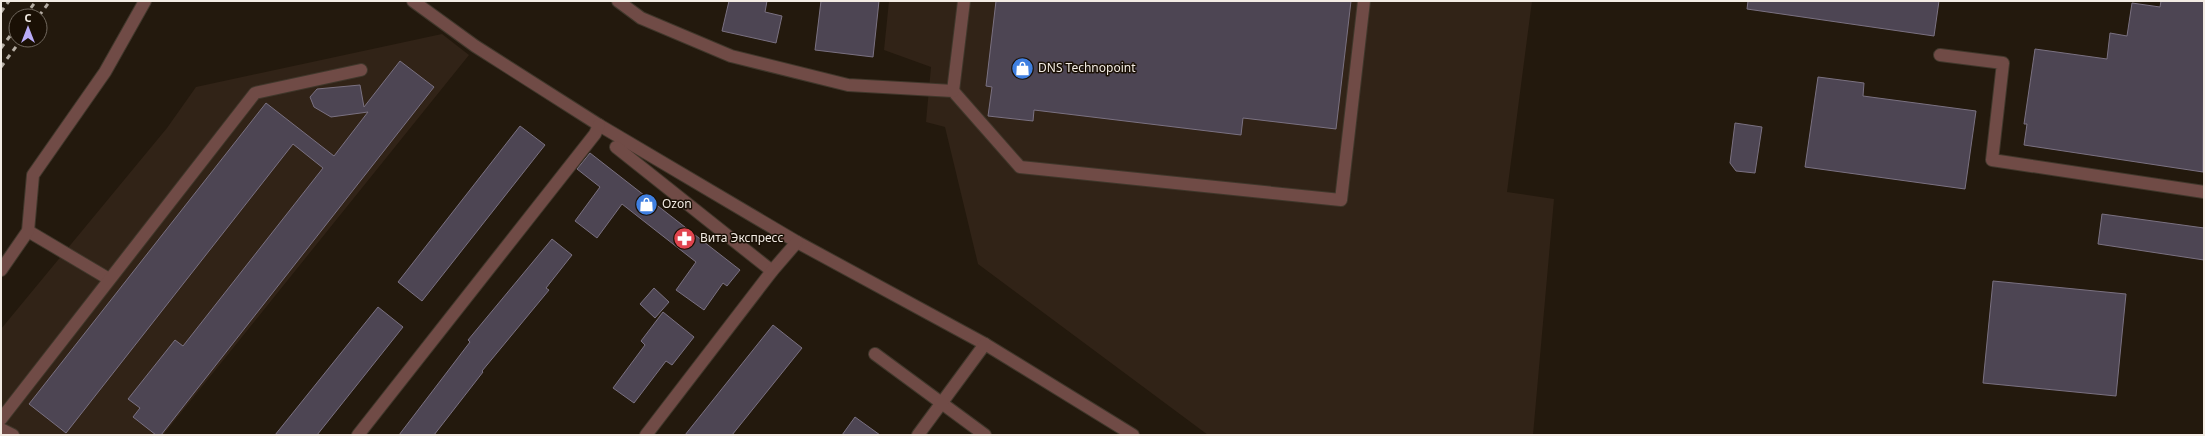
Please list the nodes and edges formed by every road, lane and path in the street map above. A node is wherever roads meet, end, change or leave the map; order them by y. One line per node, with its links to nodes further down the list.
1 (145, 1): 12 (street)
2 (413, 1): 9 (street)
3 (618, 1): 8 (street)
4 (964, 1): 8 (street)
5 (1364, 1): 8 (street)
6 (1940, 54): 11 (street)
7 (361, 70): 16 (street)
8 (953, 91)
9 (599, 125): 13 (street); 23 (street)
10 (616, 147): 15 (street)
11 (2204, 192)
12 (28, 231): 14 (street); 16 (street)
13 (797, 242): 15 (street); 17 (street)
14 (1, 270)
15 (772, 271): 24 (street)
16 (109, 279): 20 (street)
17 (985, 344): 19 (street); 27 (street)
18 (875, 354): 19 (street)
19 (942, 403): 25 (street); 26 (street)
20 (1, 419)
21 (1, 429): 22 (street)
22 (13, 435)
23 (358, 435)
24 (646, 435)
25 (918, 435)
26 (986, 435)
27 (1133, 435)

